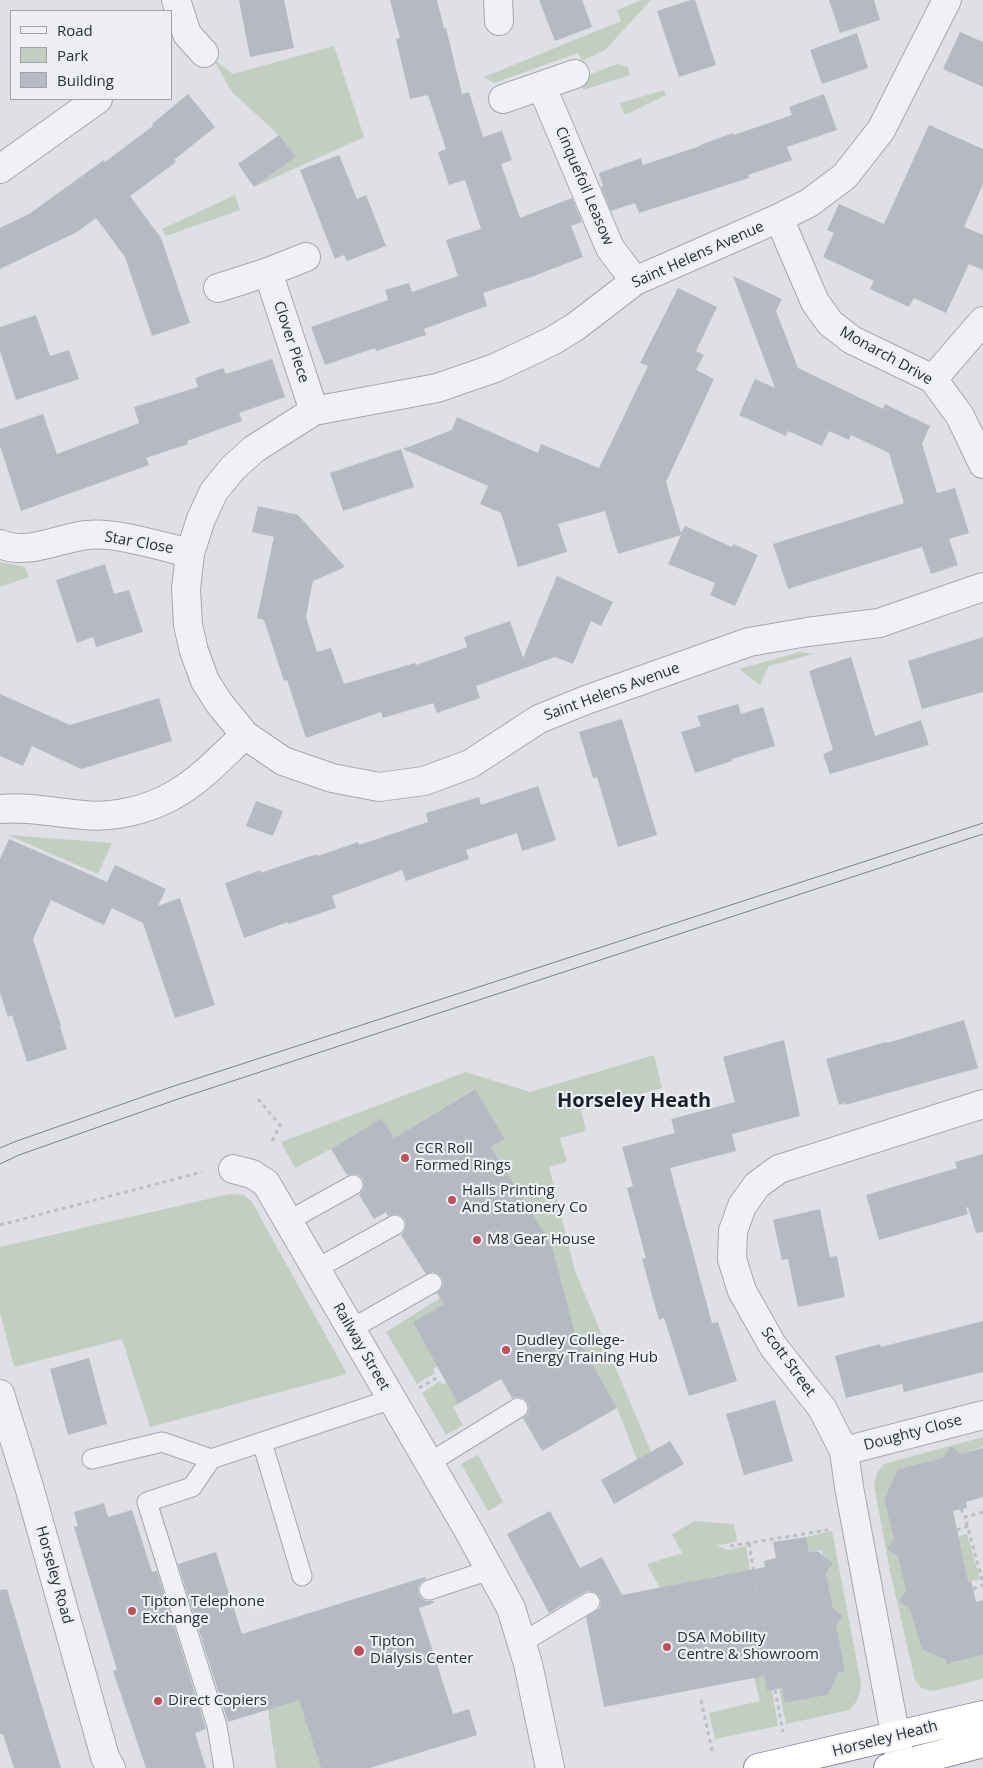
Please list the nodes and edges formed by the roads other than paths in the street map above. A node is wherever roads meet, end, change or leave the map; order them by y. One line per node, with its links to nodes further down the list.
1 (176, 0): 3 (street)
2 (948, 0): 9 (street, Saint Helens Avenue)
3 (187, 44)
4 (575, 74): 5 (street)
5 (542, 87): 6 (street); 12 (street, Cinquefoil Leasow)
6 (503, 99)
7 (97, 100): 8 (street)
8 (0, 169)
9 (780, 218): 12 (street, Saint Helens Avenue); 15 (street, Monarch Drive)
10 (306, 257): 11 (street)
11 (268, 272): 13 (street); 16 (street, Clover Piece)
12 (635, 281): 16 (street, Saint Helens Avenue)
13 (218, 288)
14 (983, 321): 15 (street)
15 (933, 379): 17 (street, Monarch Drive)
16 (314, 411): 19 (street, Saint Helens Avenue)
17 (983, 464)
18 (0, 544): 19 (street, Star Close)
19 (190, 553): 21 (street, Saint Helens Avenue)
20 (983, 587): 21 (street, Saint Helens Avenue)
21 (245, 735): 22 (street)
22 (0, 809)
23 (983, 1104): 36 (street, Scott Street)
24 (233, 1169): 26 (street, Railway Street)
25 (353, 1185): 26 (lane)
26 (288, 1221): 28 (street, Railway Street)
27 (396, 1224): 28 (lane)
28 (316, 1269): 30 (street, Railway Street)
29 (432, 1283): 30 (lane)
30 (351, 1330): 32 (street, Railway Street)
31 (0, 1394): 48 (street, Horseley Road)
32 (392, 1399): 35 (lane); 39 (street, Railway Street)
33 (518, 1408): 39 (lane)
34 (983, 1415): 36 (street, Doughty Close)
35 (262, 1442): 38 (lane); 41 (lane)
36 (844, 1452): 47 (street, Scott Street)
37 (92, 1458): 38 (lane)
38 (212, 1459): 49 (lane)
39 (429, 1463): 40 (street, Railway Street)
40 (490, 1570): 42 (lane); 44 (street, Railway Street)
41 (302, 1576)
42 (429, 1590)
43 (590, 1602): 44 (lane)
44 (521, 1643): 50 (street, Railway Street)
45 (983, 1715): 47 (highway, Horseley Heath)
46 (983, 1742): 47 (highway, Horseley Heath)
47 (895, 1755): 51 (highway, Horseley Heath)
48 (107, 1764)
49 (224, 1768)
50 (550, 1768)
51 (758, 1768)

